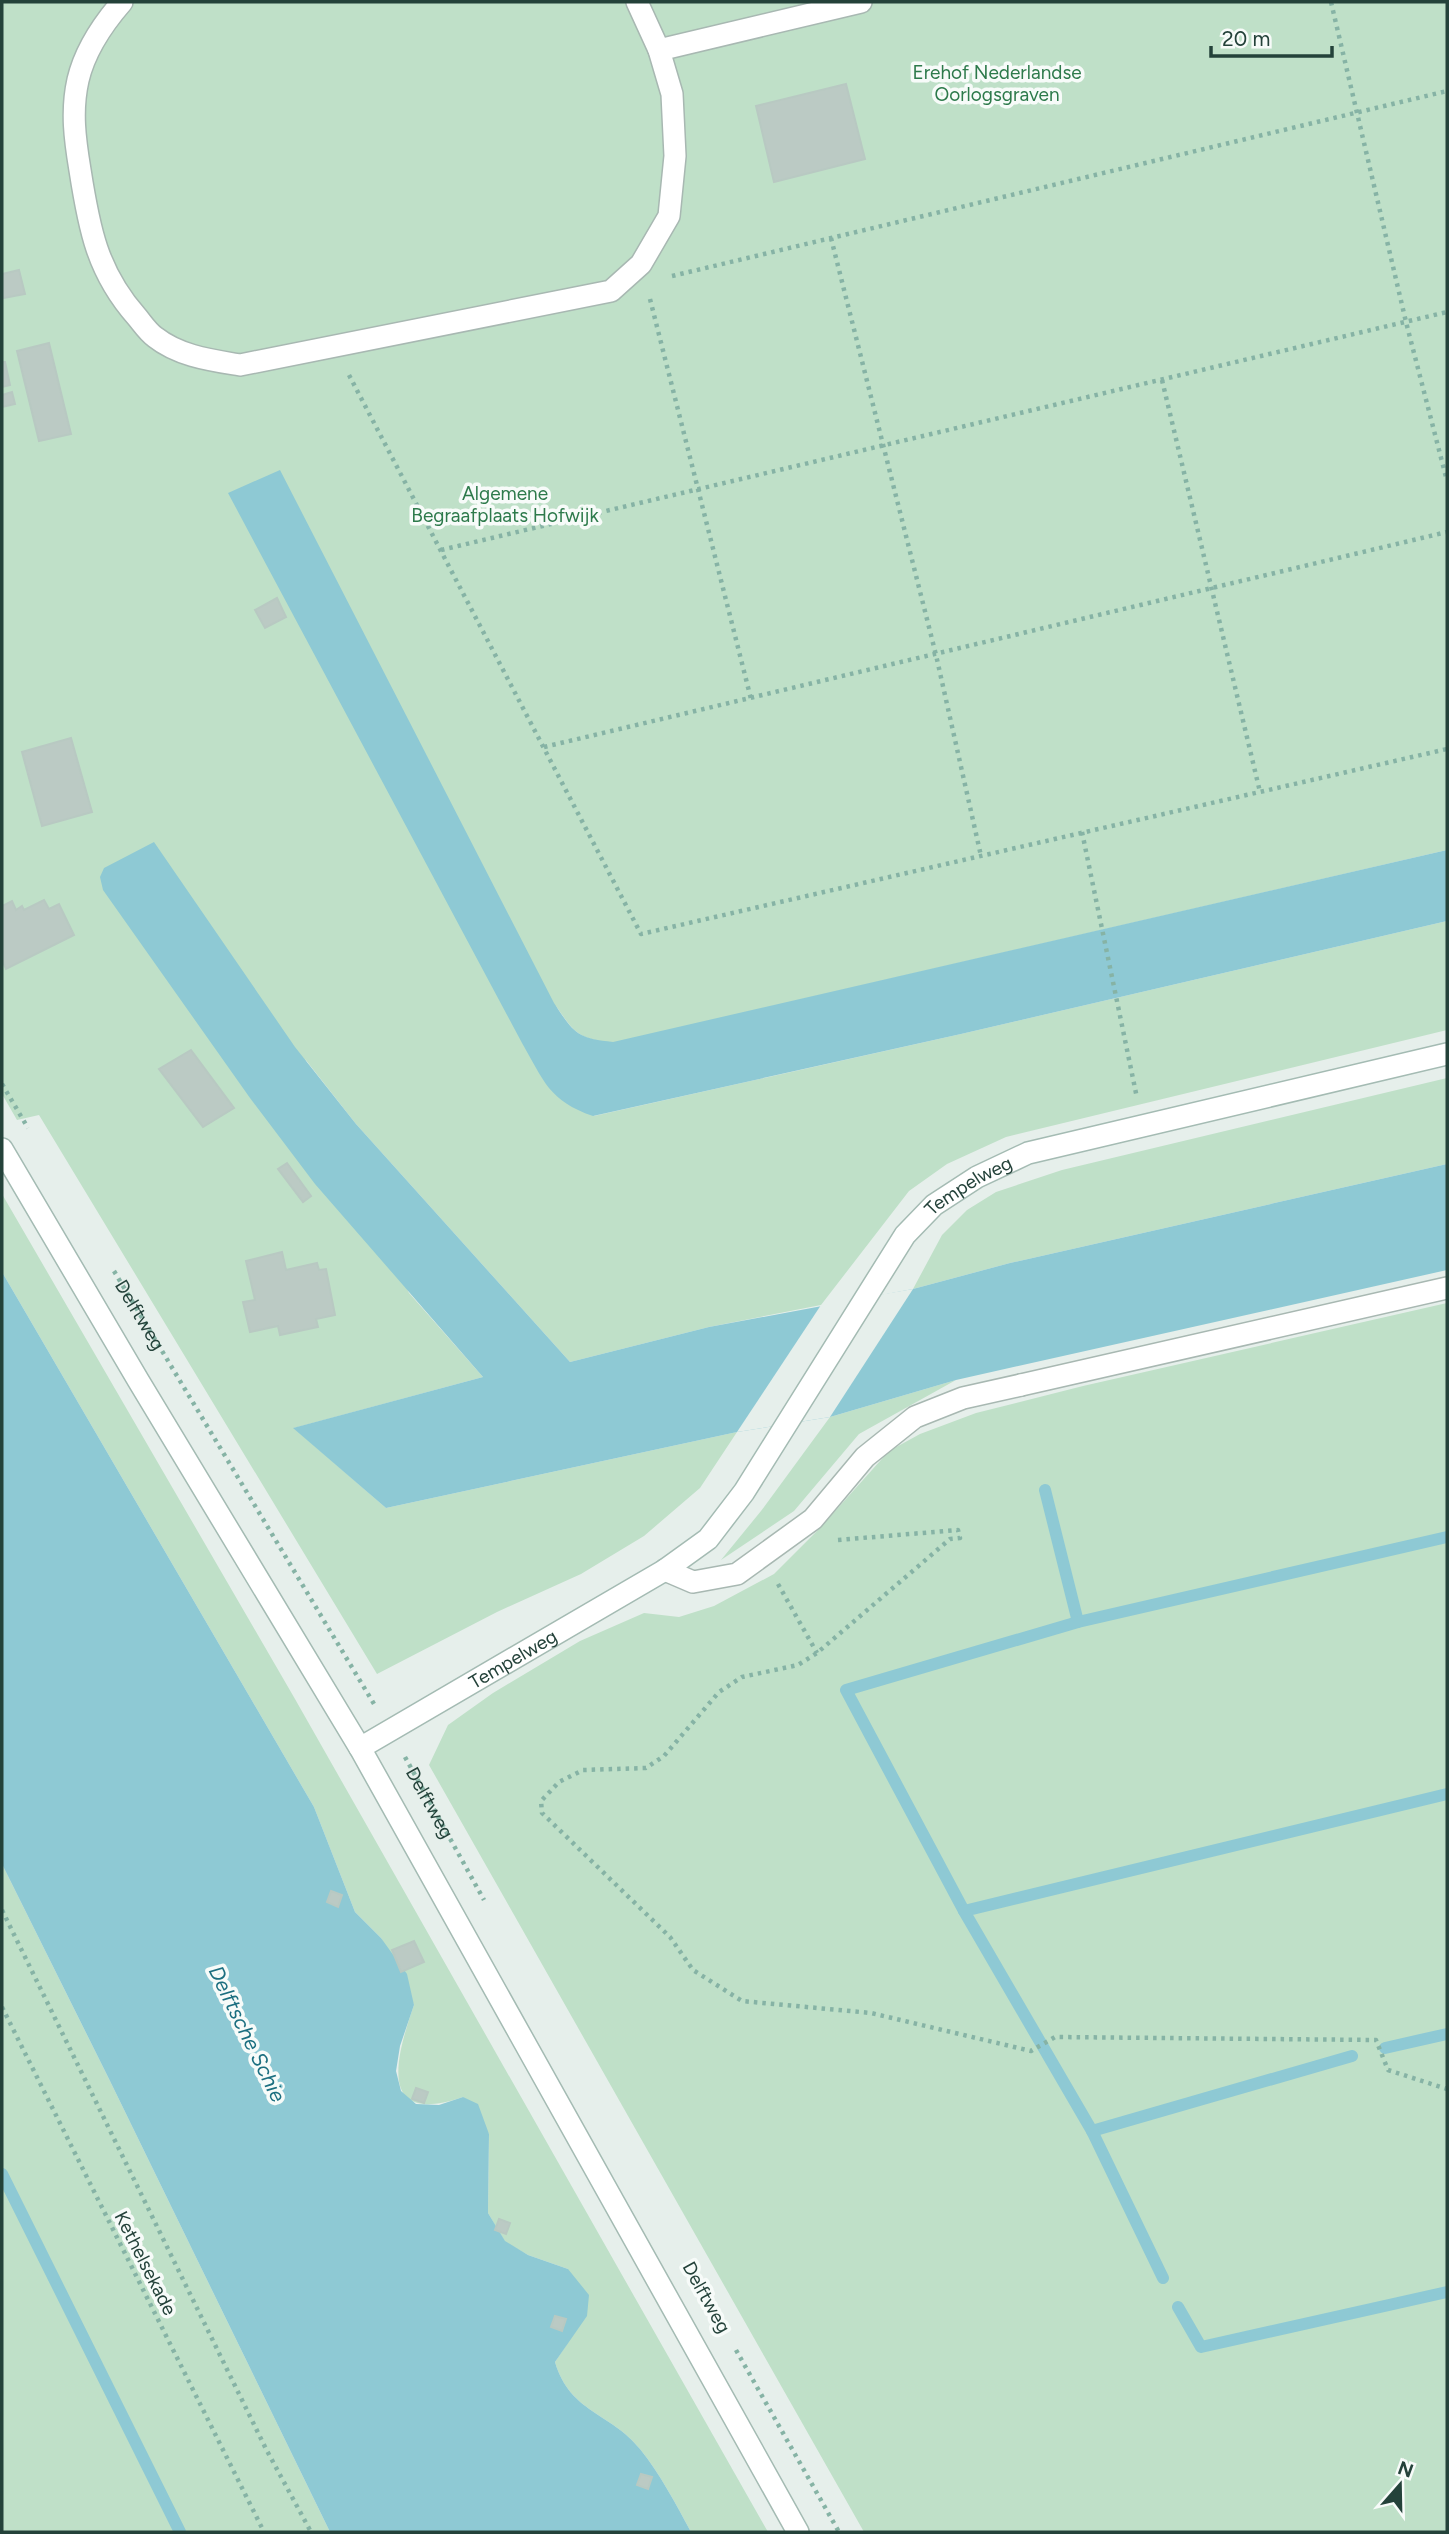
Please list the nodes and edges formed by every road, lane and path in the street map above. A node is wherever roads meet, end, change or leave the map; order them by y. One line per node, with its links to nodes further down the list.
1 (122, 2): 12 (street)
2 (638, 2): 5 (street)
3 (861, 2): 5 (street)
4 (1331, 2): 7 (path)
5 (659, 50): 9 (street)
6 (1447, 91): 7 (path)
7 (1357, 113): 8 (path); 11 (path)
8 (831, 238): 9 (path); 14 (path)
9 (644, 273): 12 (street); 16 (path)
10 (1447, 312): 11 (path)
11 (1406, 322): 13 (path); 15 (path)
12 (334, 347): 18 (path)
13 (1162, 380): 14 (path); 19 (path)
14 (883, 446): 16 (path); 20 (path)
15 (1447, 481)
16 (698, 490): 18 (path); 21 (path)
17 (1447, 532): 19 (path)
18 (441, 550): 22 (path)
19 (1212, 588): 20 (path); 24 (path)
20 (936, 655): 21 (path); 26 (path)
21 (751, 699): 22 (path)
22 (544, 747): 26 (path)
23 (1447, 750): 24 (path)
24 (1260, 792): 25 (path)
25 (1082, 832): 26 (path); 29 (path)
26 (981, 856)
27 (1447, 1054): 29 (street, Tempelweg)
28 (2, 1084): 30 (path)
29 (1142, 1126): 35 (street, Tempelweg)
30 (30, 1132)
31 (2, 1149): 39 (street, Delftweg)
32 (110, 1264): 38 (path, Delftweg)
33 (1447, 1288): 35 (street)
34 (830, 1540): 37 (path)
35 (665, 1570): 38 (street, Tempelweg)
36 (777, 1583): 37 (path)
37 (817, 1653): 43 (path)
38 (390, 1730): 39 (street, Tempelweg); 41 (path, Delftweg)
39 (360, 1748): 47 (street, Delftweg)
40 (2, 1910): 46 (path)
41 (490, 1910)
42 (2, 2007): 45 (path, Kethelsekade)
43 (1447, 2089)
44 (731, 2342): 48 (path, Delftweg)
45 (264, 2532)
46 (311, 2532)
47 (799, 2532)
48 (839, 2532)

